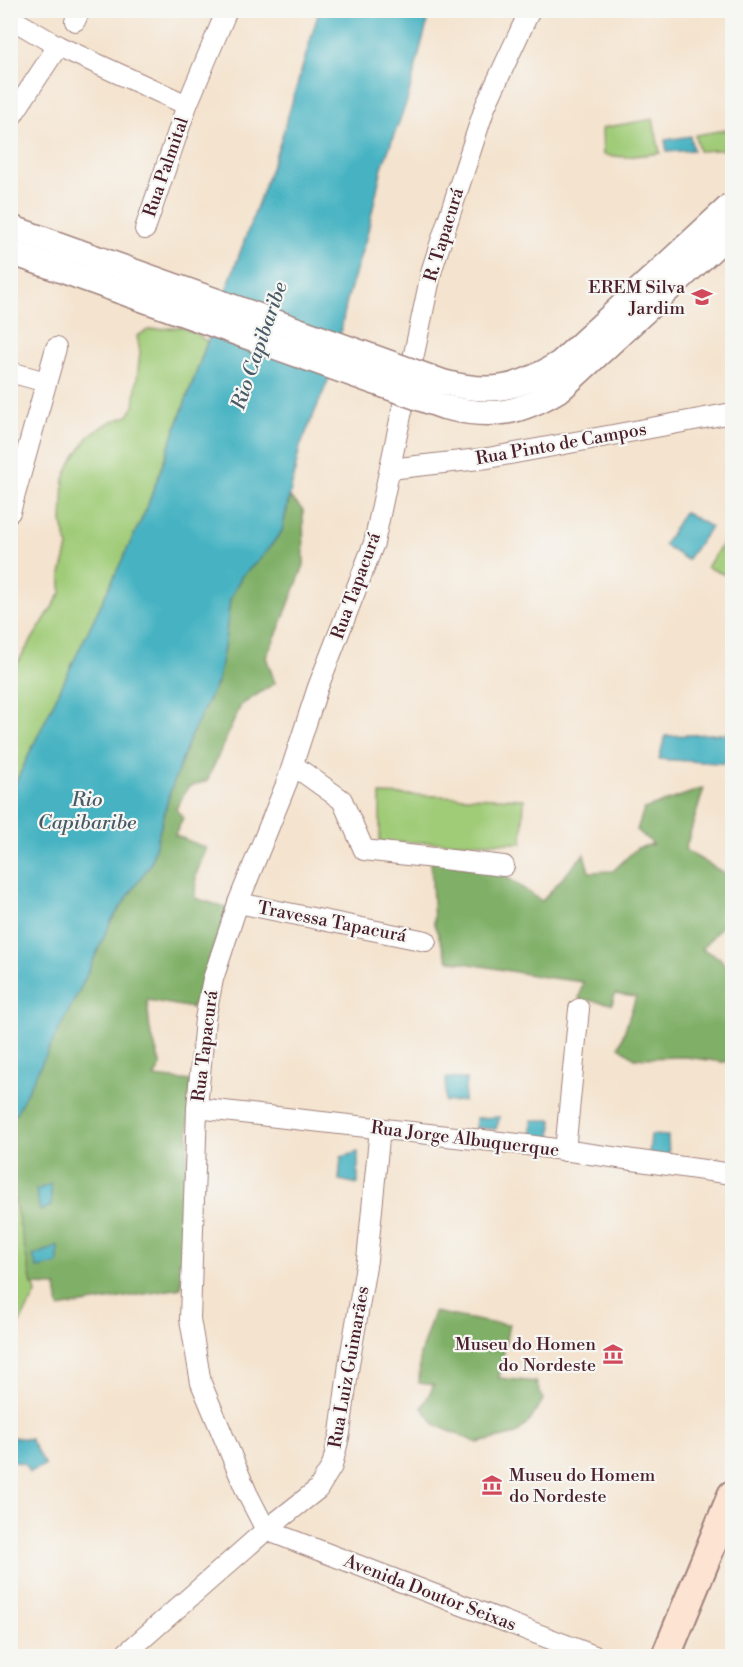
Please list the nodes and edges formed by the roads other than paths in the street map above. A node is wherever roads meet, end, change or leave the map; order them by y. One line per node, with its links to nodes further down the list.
1 (227, 10): 5 (street, Rua Palmital)
2 (530, 10): 16 (street, R. Tapacurá)
3 (10, 18): 4 (street)
4 (58, 46): 5 (street); 6 (street)
5 (187, 105): 9 (street, Rua Palmital)
6 (10, 119)
7 (732, 204): 8 (street, bridge)
8 (10, 228)
9 (145, 229)
10 (732, 231): 11 (street, bridge)
11 (10, 252)
12 (56, 348): 14 (street)
13 (10, 372): 14 (street)
14 (46, 382): 17 (street)
15 (732, 413): 16 (street, Rua Pinto de Campos)
16 (390, 469): 18 (street, Rua Tapacurá)
17 (10, 512)
18 (293, 765): 19 (street); 20 (street, Rua Tapacurá)
19 (504, 866)
20 (238, 903): 21 (street, Travessa Tapacurá); 23 (street, Rua Tapacurá)
21 (426, 941)
22 (579, 1009): 25 (street)
23 (197, 1108): 24 (street, Rua Jorge Albuquerque); 28 (street, Rua Tapacurá)
24 (380, 1128): 25 (street, Rua Jorge Albuquerque); 28 (street, Rua Luiz Guimarães)
25 (564, 1151): 26 (street, Rua Jorge Albuquerque)
26 (732, 1174)
27 (731, 1506): 31 (main road)
28 (266, 1530): 29 (street, Rua Luiz Guimarães); 30 (street, Avenida Doutor Seixas)
29 (123, 1656)
30 (595, 1656)
31 (666, 1656)

